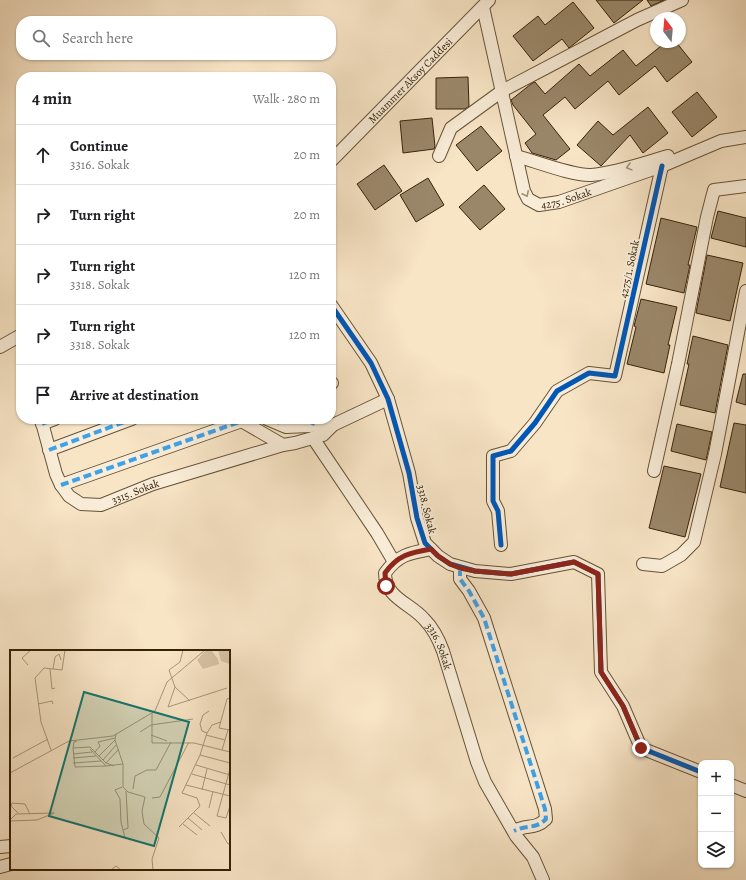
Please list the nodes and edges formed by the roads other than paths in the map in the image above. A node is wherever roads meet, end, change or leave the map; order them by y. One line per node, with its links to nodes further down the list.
1 (682, 0): 3 (street)
2 (486, 3): 3 (street, 4275. Sokak); 6 (street, Muammer Aksoy Caddesi)
3 (502, 91): 7 (street); 8 (street, 4275. Sokak)
4 (746, 137): 5 (street, 4275. Sokak)
5 (721, 141): 8 (street, one-way to 8); 9 (street, 4275. Sokak)
6 (336, 156)
7 (439, 156)
8 (516, 156): 9 (street, 4275. Sokak, one-way to 9)
9 (662, 166): 30 (street, 4275/1. Sokak)
10 (746, 186): 28 (street)
11 (746, 292): 33 (street)
12 (336, 316): 15 (street, 3318. Sokak)
13 (16, 338): 14 (street)
14 (0, 347)
15 (388, 399): 23 (street); 31 (street, 3318. Sokak)
16 (42, 424): 27 (street, 3315. Sokak)
17 (119, 424): 27 (street)
18 (229, 424): 29 (street)
19 (247, 424): 26 (street)
20 (280, 424): 21 (street)
21 (302, 424)
22 (326, 424): 24 (street)
23 (336, 424)
24 (333, 425): 25 (street, 3315. Sokak)
25 (313, 438): 26 (street, 3315. Sokak); 32 (street)
26 (283, 445): 29 (street, 3315. Sokak)
27 (49, 450): 29 (street, 3315. Sokak)
28 (654, 471)
29 (61, 485)
30 (501, 546)
31 (431, 549): 32 (street); 34 (street, 3318. Sokak)
32 (394, 562): 38 (street, 3316. Sokak)
33 (643, 564)
34 (460, 568): 35 (street, 3318. Sokak); 38 (street)
35 (698, 771)
36 (734, 786): 37 (street)
37 (746, 791)
38 (514, 831): 43 (street, 3316. Sokak)
39 (10, 846): 40 (street)
40 (0, 847)
41 (10, 864): 42 (street)
42 (0, 867)
43 (543, 880)

